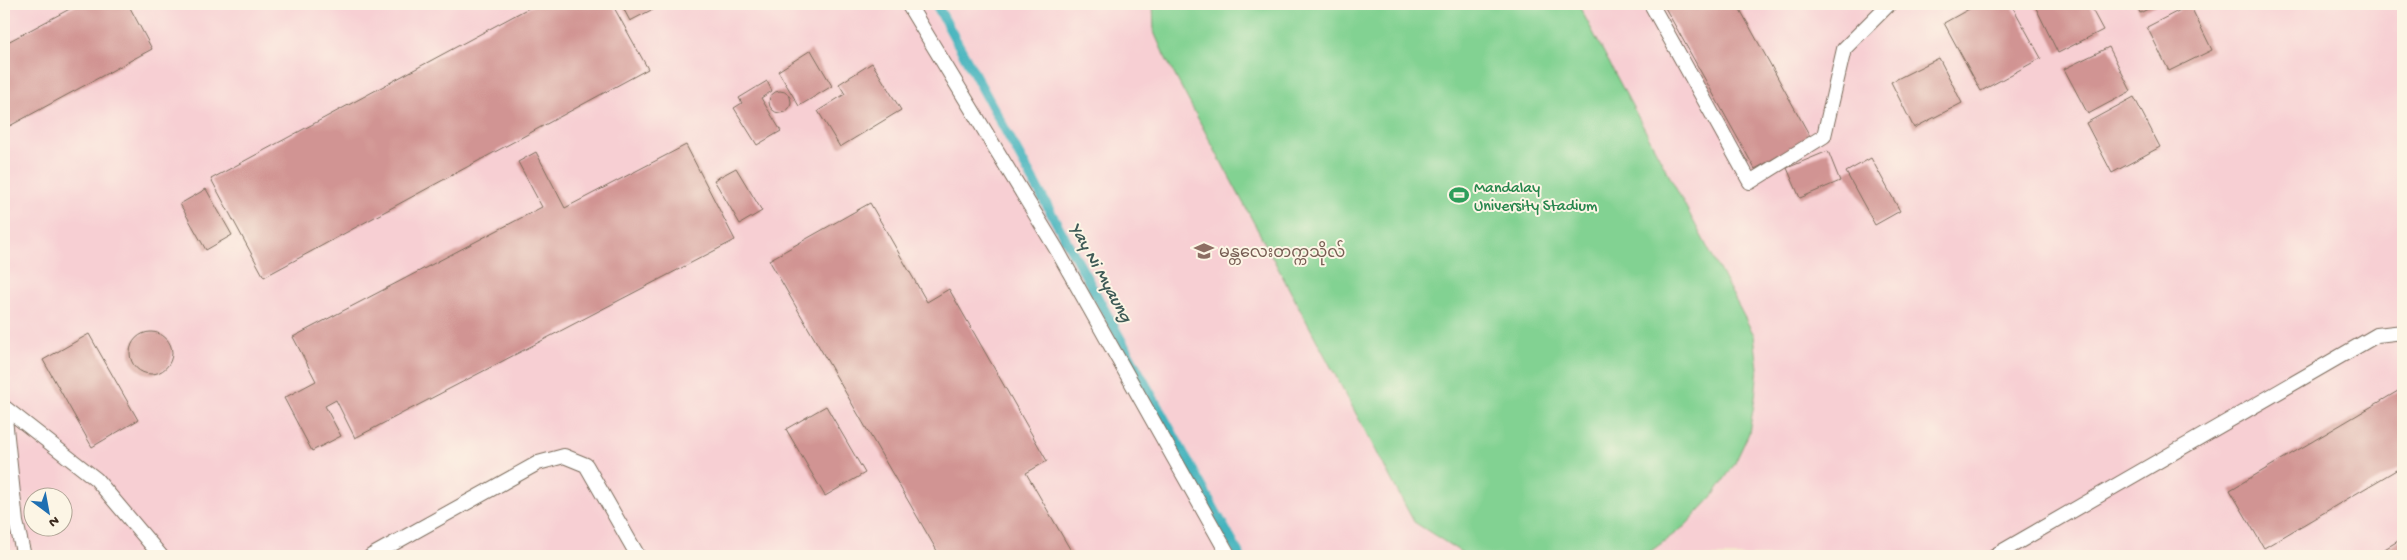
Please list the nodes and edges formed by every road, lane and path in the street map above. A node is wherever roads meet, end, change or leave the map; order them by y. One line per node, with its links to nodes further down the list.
1 (908, 4): 10 (lane)
2 (1650, 4): 3 (lane)
3 (1889, 4)
4 (2403, 332): 11 (lane)
5 (4, 408): 6 (lane); 7 (lane)
6 (24, 556)
7 (161, 556)
8 (371, 556): 9 (lane)
9 (638, 556)
10 (1230, 556)
11 (1994, 556)

